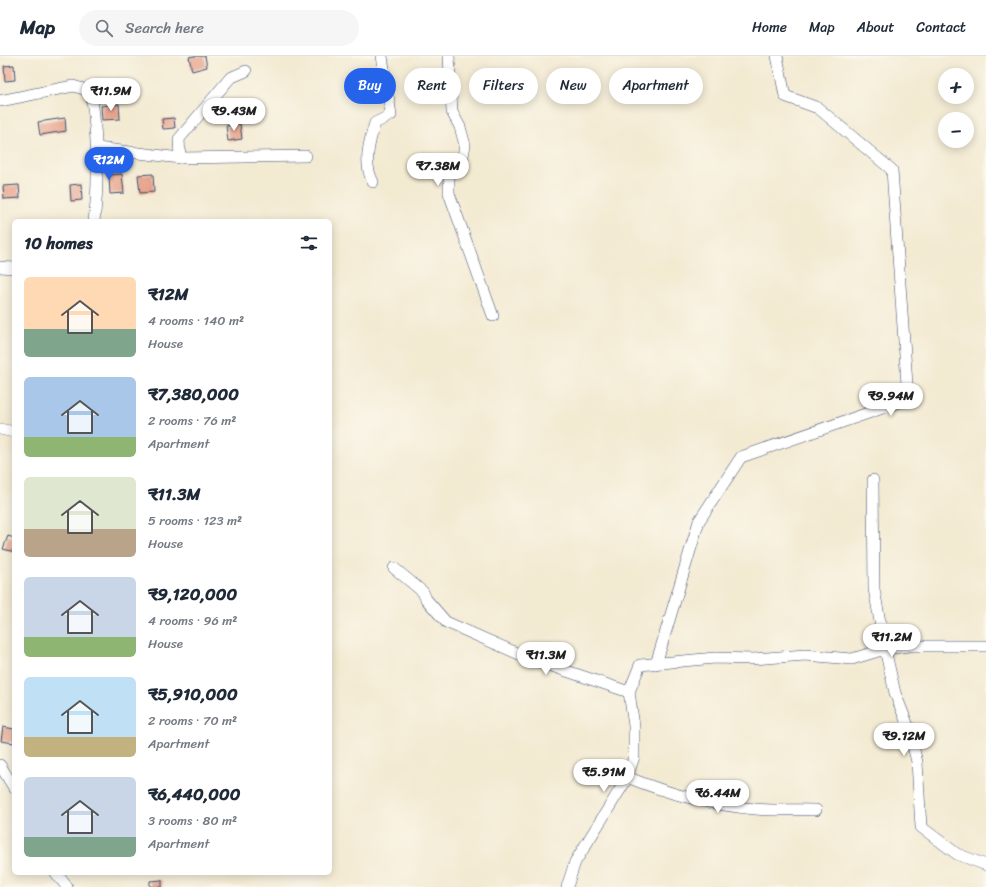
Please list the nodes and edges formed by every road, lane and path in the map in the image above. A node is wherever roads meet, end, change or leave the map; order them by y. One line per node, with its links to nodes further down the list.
1 (382, 56): 9 (street)
2 (449, 56): 13 (street)
3 (777, 56): 20 (street)
4 (246, 71): 8 (street)
5 (0, 101): 6 (street)
6 (97, 148): 8 (street); 10 (street)
7 (306, 156): 8 (street)
8 (180, 158)
9 (373, 182)
10 (94, 219)
11 (0, 267): 12 (street)
12 (12, 268)
13 (493, 316)
14 (0, 429): 15 (street)
15 (12, 432)
16 (873, 480): 19 (street)
17 (394, 568): 21 (street)
18 (986, 646): 19 (street)
19 (885, 649): 20 (street); 26 (street)
20 (656, 664): 21 (street)
21 (629, 692): 23 (street)
22 (0, 765): 24 (street)
23 (627, 777): 25 (street); 29 (street)
24 (12, 785)
25 (816, 810)
26 (986, 865)
27 (58, 875): 28 (street)
28 (67, 887)
29 (567, 887)

